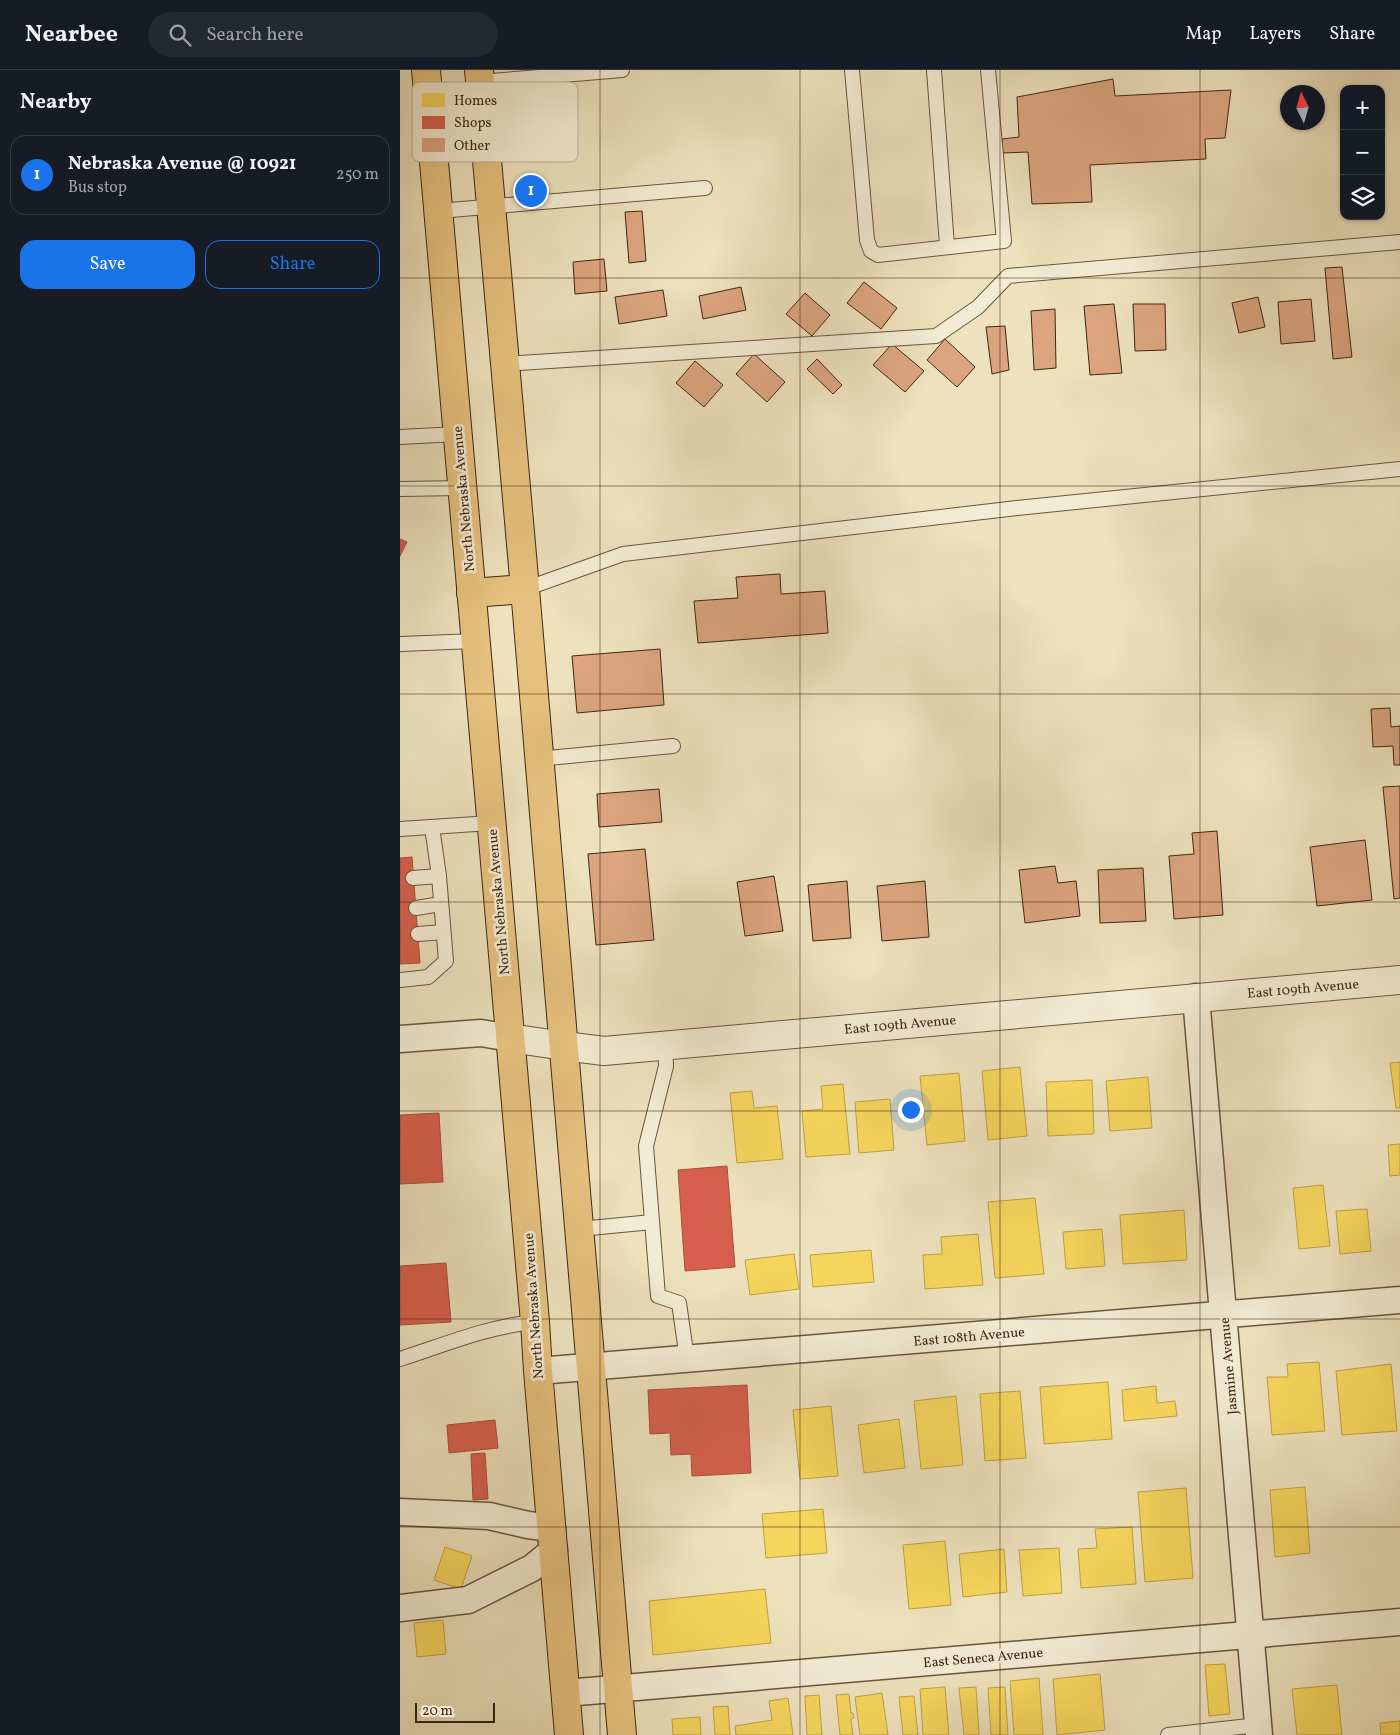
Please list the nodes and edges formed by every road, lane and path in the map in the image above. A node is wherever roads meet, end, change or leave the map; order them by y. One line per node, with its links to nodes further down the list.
1 (622, 70): 5 (lane)
2 (852, 70): 12 (lane)
3 (934, 70): 12 (lane)
4 (988, 70): 12 (lane)
5 (480, 76)
6 (434, 162): 10 (main road, North Nebraska Avenue)
7 (487, 162): 9 (main road)
8 (705, 188): 9 (lane)
9 (491, 206): 10 (lane); 13 (main road)
10 (439, 211): 14 (main road, North Nebraska Avenue)
11 (1400, 242): 13 (lane)
12 (947, 246)
13 (505, 364): 19 (main road)
14 (457, 434): 15 (lane); 17 (main road, North Nebraska Avenue)
15 (400, 436)
16 (1400, 469): 19 (lane)
17 (462, 488): 18 (lane); 20 (main road, North Nebraska Avenue)
18 (400, 489)
19 (525, 589): 20 (main road); 24 (main road)
20 (471, 593): 21 (main road, North Nebraska Avenue)
21 (475, 641): 22 (lane); 25 (main road, North Nebraska Avenue)
22 (400, 644)
23 (673, 746): 24 (lane)
24 (538, 758): 40 (main road)
25 (491, 823): 26 (lane); 37 (main road, North Nebraska Avenue)
26 (432, 827): 27 (lane); 28 (lane)
27 (400, 829)
28 (439, 876): 29 (lane); 30 (lane)
29 (413, 878)
30 (442, 904): 31 (lane); 32 (lane)
31 (416, 908)
32 (443, 932): 33 (lane); 34 (lane)
33 (418, 934)
34 (400, 980)
35 (1400, 980): 36 (street, East 109th Avenue)
36 (1196, 997): 39 (street, East 109th Avenue); 44 (street, Jasmine Avenue)
37 (510, 1038): 38 (street, East 109th Avenue); 40 (street, East 109th Avenue); 45 (main road, North Nebraska Avenue)
38 (400, 1039)
39 (665, 1045): 40 (street, East 109th Avenue); 41 (lane)
40 (564, 1046): 42 (main road)
41 (652, 1222): 42 (lane); 47 (lane)
42 (580, 1229): 48 (main road)
43 (1400, 1300): 44 (street, East 108th Avenue)
44 (1224, 1315): 47 (street, East 108th Avenue); 54 (street, Jasmine Avenue)
45 (535, 1322): 46 (lane); 49 (main road, North Nebraska Avenue)
46 (400, 1359)
47 (687, 1359): 48 (street, East 108th Avenue)
48 (591, 1366): 49 (street, East 108th Avenue); 55 (main road)
49 (538, 1371): 51 (main road, North Nebraska Avenue)
50 (400, 1512): 51 (street)
51 (553, 1539): 52 (street); 56 (main road, North Nebraska Avenue)
52 (400, 1608)
53 (1400, 1622): 54 (street, East Seneca Avenue)
54 (1250, 1636): 55 (street, East Seneca Avenue); 57 (street, Jasmine Avenue)
55 (618, 1688): 56 (street, East Seneca Avenue); 59 (main road)
56 (566, 1693): 58 (main road, North Nebraska Avenue)
57 (1259, 1730): 60 (lane)
58 (570, 1735)
59 (622, 1735)
60 (1168, 1735)

